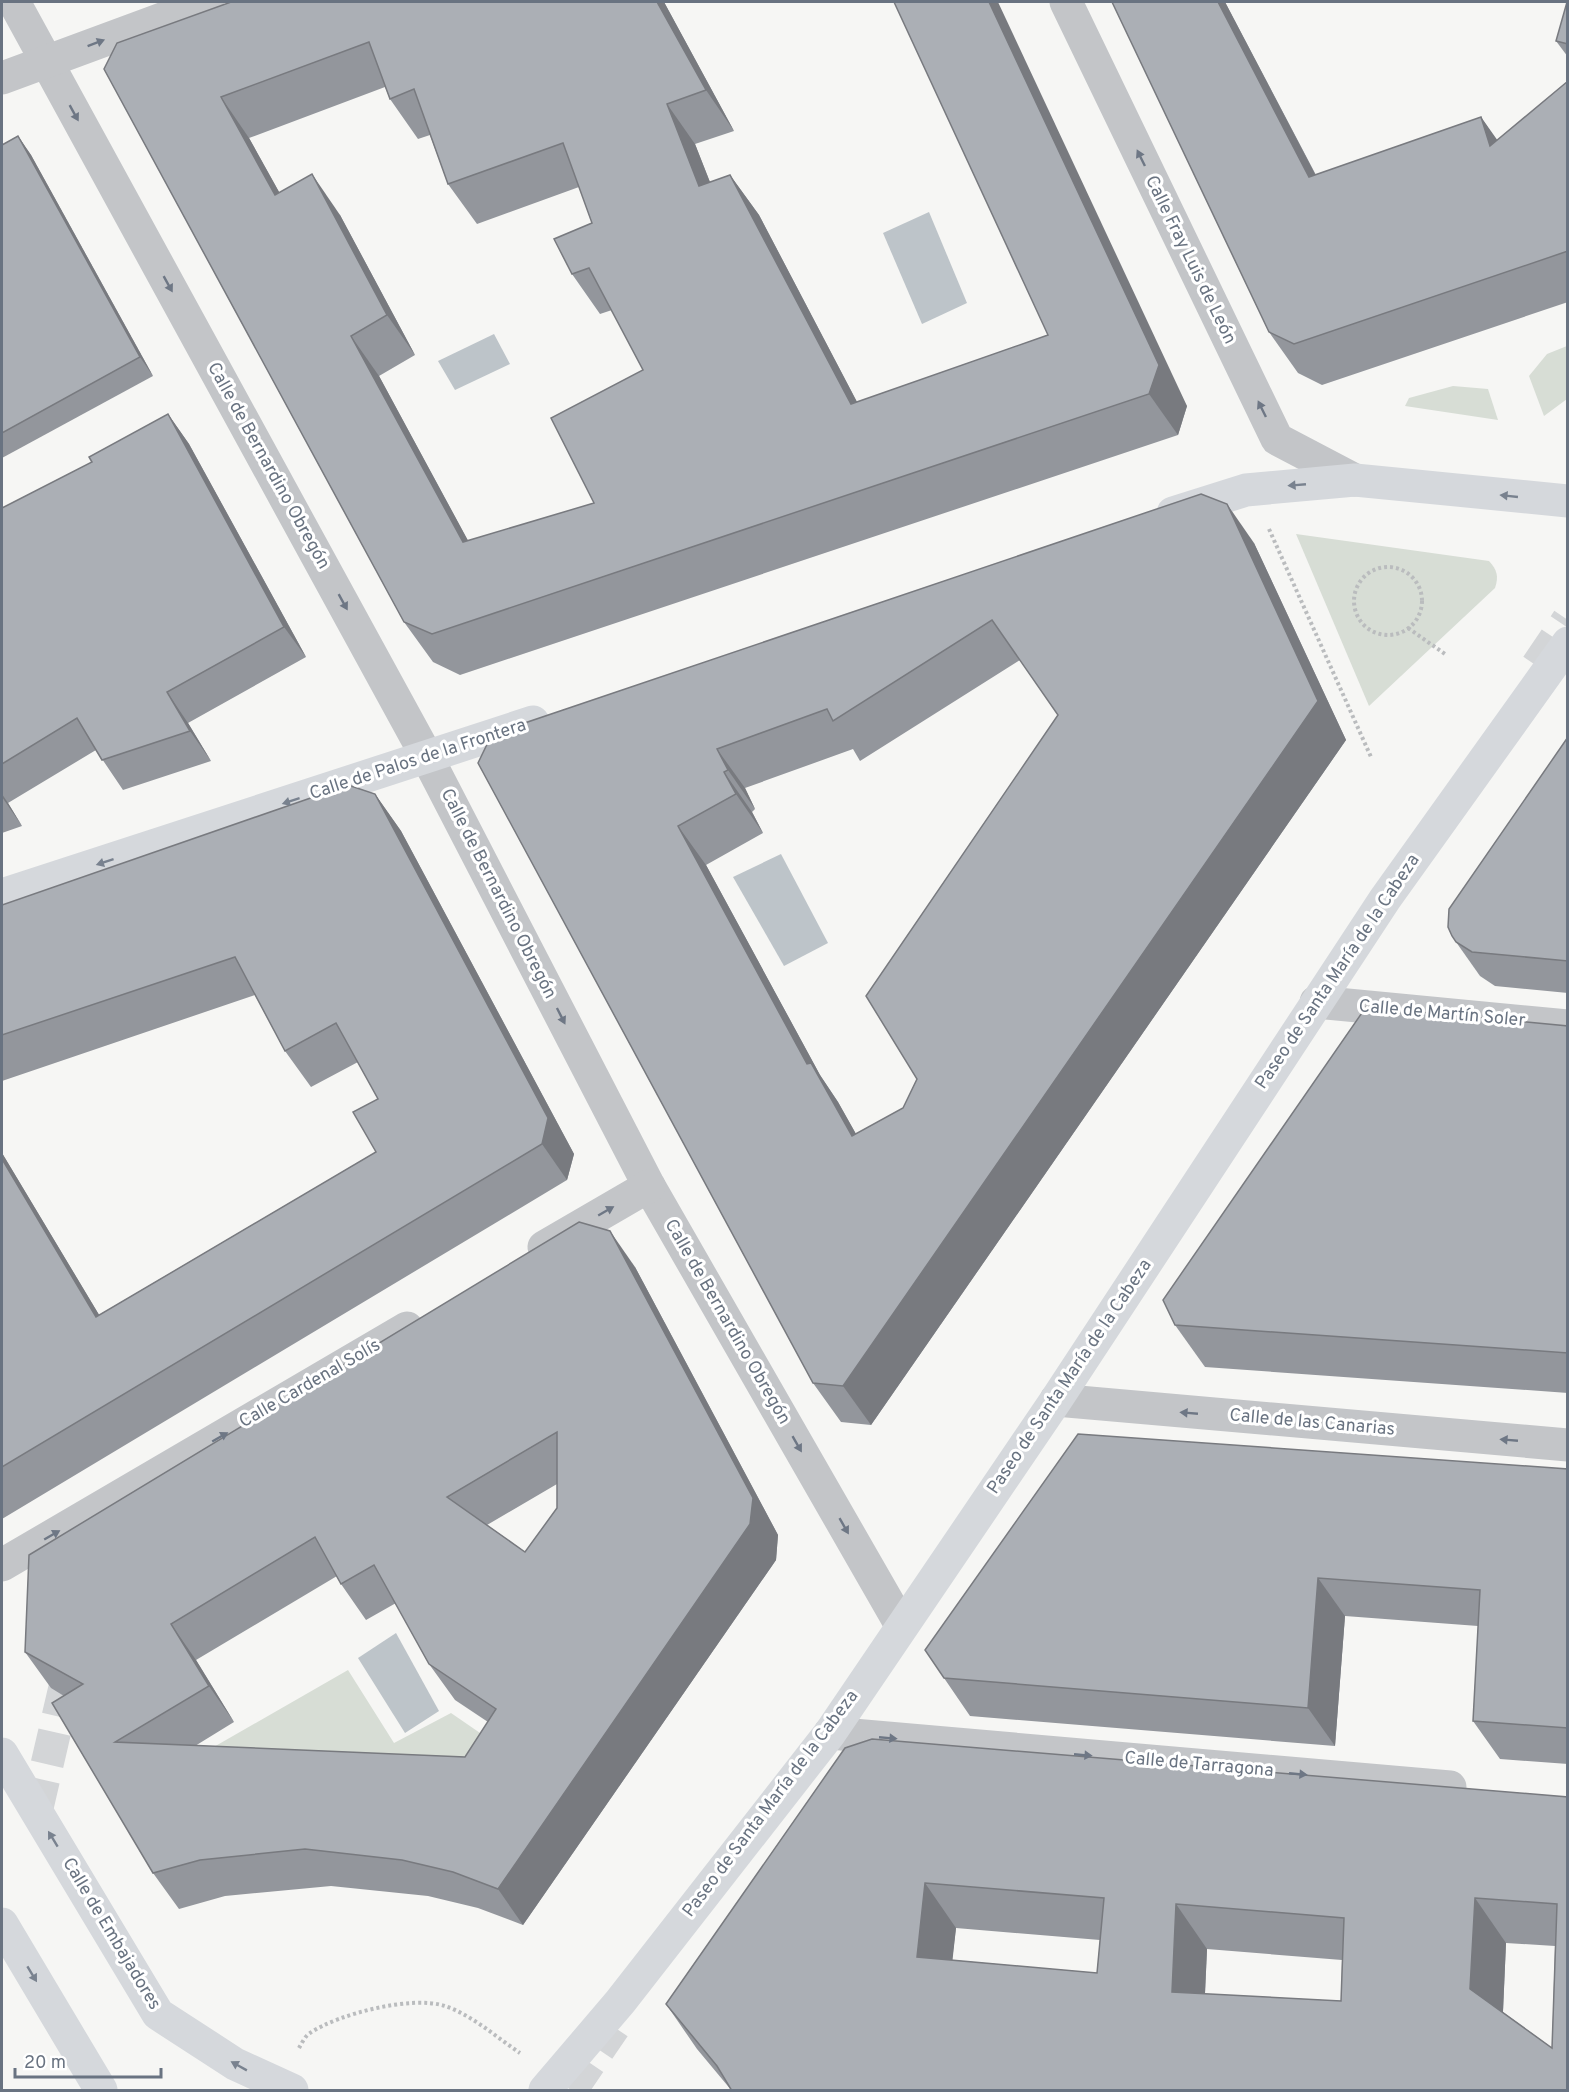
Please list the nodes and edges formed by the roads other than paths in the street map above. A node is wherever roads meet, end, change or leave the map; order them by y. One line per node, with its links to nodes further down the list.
1 (14, 2): 4 (street, Calle de Bernardino Obregón)
2 (208, 2): 4 (street, one-way to 2)
3 (1066, 2): 6 (street, Calle Fray Luis de León, one-way to 3)
4 (46, 62): 5 (street); 11 (street, Calle de Bernardino Obregón, one-way to 11)
5 (2, 78)
6 (1355, 480): 7 (main road, one-way to 6); 8 (main road, one-way to 8)
7 (1568, 501)
8 (1143, 523)
9 (1568, 643): 13 (main road, Paseo de Santa María de la Cabeza)
10 (564, 712): 11 (main road, Calle de Palos de la Frontera)
11 (427, 757): 12 (main road, Calle de Palos de la Frontera, one-way to 12); 15 (street, Calle de Bernardino Obregón, one-way to 15)
12 (2, 895)
13 (1316, 1002): 14 (street, Calle de Martín Soler); 18 (main road, Paseo de Santa María de la Cabeza)
14 (1568, 1026)
15 (649, 1186): 16 (street, one-way to 15); 21 (street, Calle de Bernardino Obregón, one-way to 21)
16 (523, 1260)
17 (431, 1313): 20 (street, Calle Cardenal Solís, one-way to 17)
18 (1056, 1400): 19 (street, Calle de las Canarias, one-way to 18); 21 (main road, Paseo de Santa María de la Cabeza)
19 (1568, 1445)
20 (2, 1565)
21 (901, 1625): 22 (main road, Paseo de Santa María de la Cabeza)
22 (830, 1733): 24 (street, Calle de Tarragona, one-way to 24); 28 (main road, Paseo de Santa María de la Cabeza)
23 (2, 1754): 27 (main road, Calle de Embajadores, one-way to 23)
24 (1484, 1790)
25 (2, 1924): 26 (main road, one-way to 26)
26 (101, 2091)
27 (292, 2091)
28 (545, 2091)

